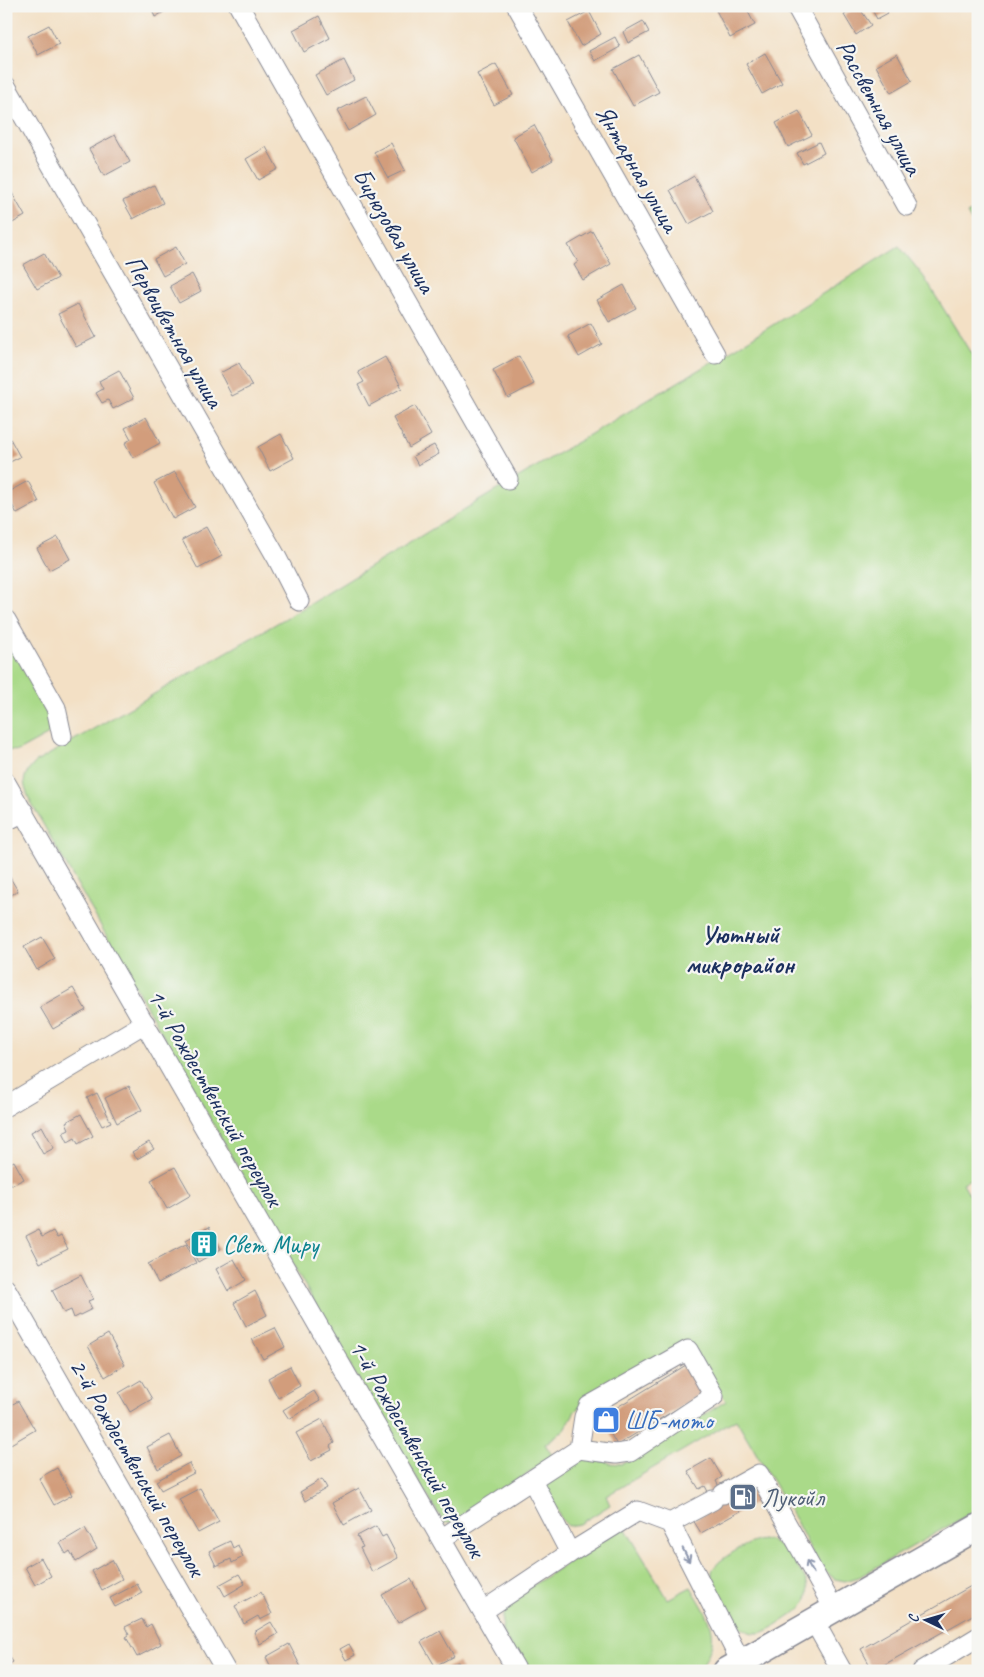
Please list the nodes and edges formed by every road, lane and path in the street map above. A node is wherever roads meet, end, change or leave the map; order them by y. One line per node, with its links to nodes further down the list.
1 (239, 6): 7 (street, Бирюзовая улица)
2 (517, 6): 6 (street, Янтарная улица)
3 (796, 6): 5 (street, Рассветная улица)
4 (6, 86): 8 (street, Первоцветная улица)
5 (907, 206)
6 (715, 354)
7 (508, 479)
8 (299, 601)
9 (6, 620): 10 (street)
10 (62, 736)
11 (6, 783): 12 (street, 1-й Рождественский переулок)
12 (24, 812): 13 (street); 14 (street, 1-й Рождественский переулок)
13 (6, 821)
14 (145, 1023): 15 (street); 21 (street, 1-й Рождественский переулок)
15 (6, 1106)
16 (6, 1289): 27 (street, 2-й Рождественский переулок)
17 (579, 1449): 17 (street); 18 (street)
18 (532, 1480): 21 (street); 22 (street)
19 (670, 1523): 22 (street); 24 (street, one-way to 19); 26 (street, one-way to 26)
20 (978, 1527): 24 (main road)
21 (442, 1539): 23 (street, 1-й Рождественский переулок)
22 (570, 1553): 23 (street)
23 (483, 1611): 28 (street, 1-й Рождественский переулок)
24 (824, 1615): 26 (main road); 29 (street)
25 (978, 1637): 30 (street)
26 (734, 1667)
27 (226, 1671)
28 (517, 1671)
29 (842, 1671)
30 (922, 1671)

